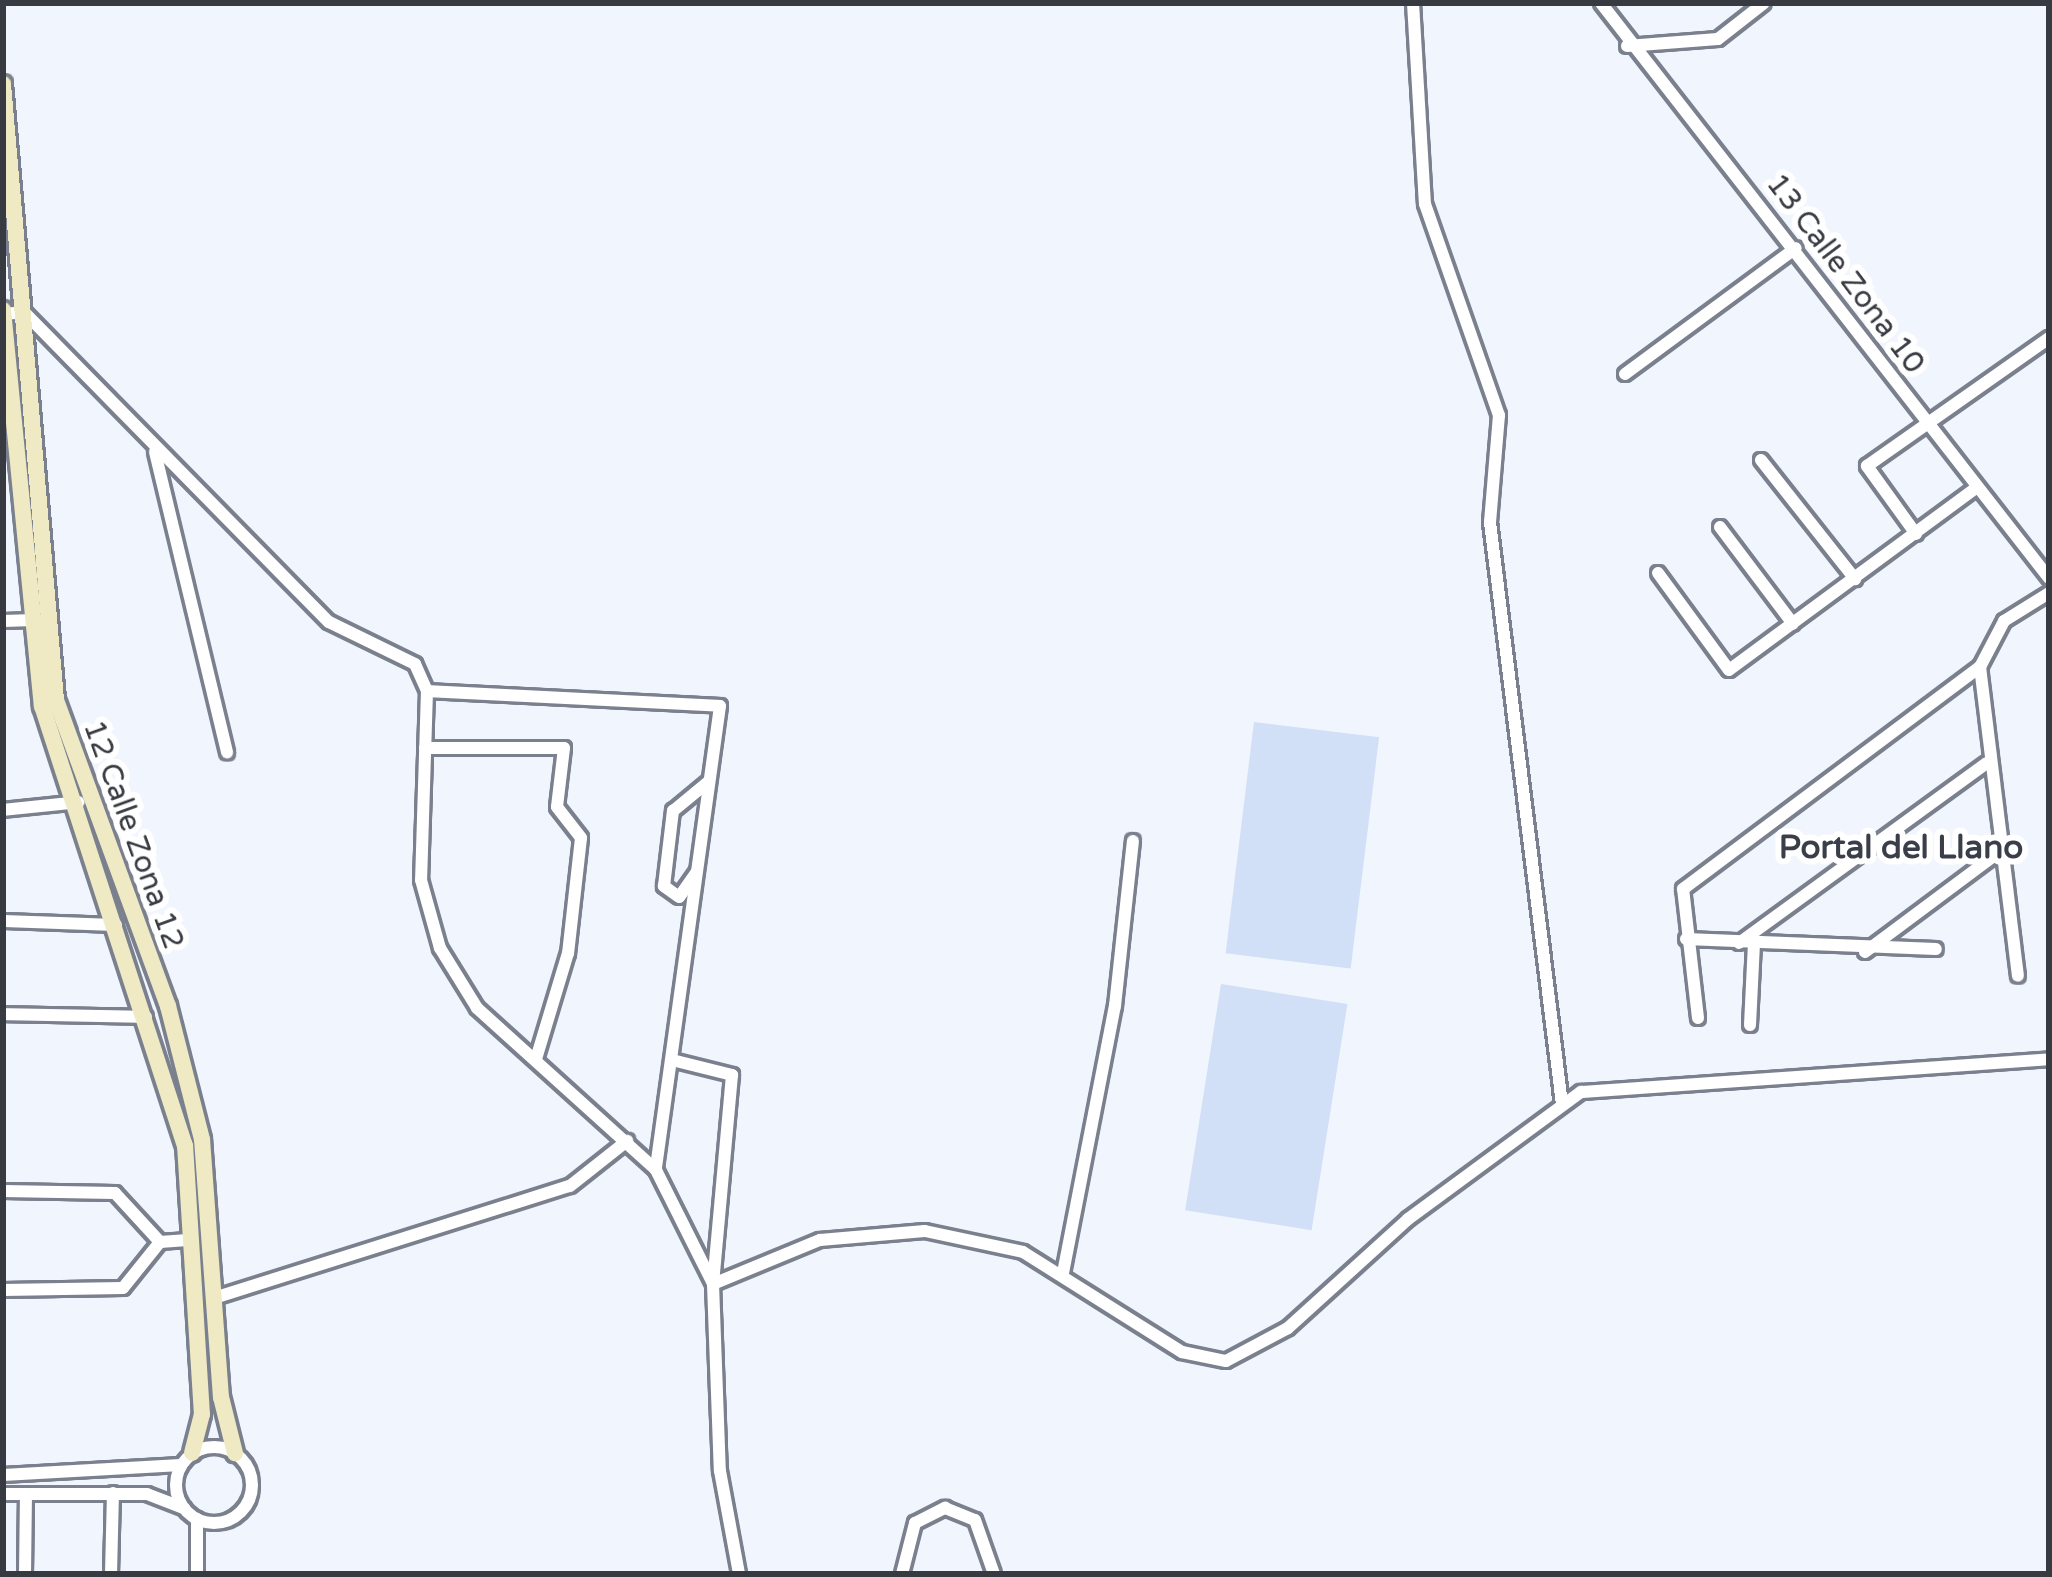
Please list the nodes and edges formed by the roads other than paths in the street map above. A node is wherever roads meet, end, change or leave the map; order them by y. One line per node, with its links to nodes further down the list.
1 (1413, 3): 51 (street)
2 (1601, 3): 5 (street, 13 Calle Zona 10)
3 (1748, 3): 4 (street)
4 (1760, 9): 5 (street)
5 (1626, 45): 7 (street, 13 Calle Zona 10)
6 (3, 84): 9 (street, 12 Calle Zona 12)
7 (1796, 248): 12 (street); 13 (street, 13 Calle Zona 10)
8 (3, 312): 9 (street); 11 (street, 12 Calle Zona 12)
9 (24, 312): 14 (street); 32 (street, 12 Calle Zona 12)
10 (2049, 338): 13 (street)
11 (5, 352): 24 (street, 12 Calle Zona 12)
12 (1625, 374)
13 (1929, 423): 16 (street, 13 Calle Zona 10); 18 (street)
14 (155, 451): 27 (street); 29 (street)
15 (1761, 460): 21 (street)
16 (1977, 487): 18 (street); 20 (street, 13 Calle Zona 10)
17 (1720, 526): 25 (street)
18 (1916, 534): 21 (street)
19 (1658, 572): 25 (street)
20 (2049, 578)
21 (1855, 579): 25 (street)
22 (2049, 593): 26 (street)
23 (3, 620): 24 (street)
24 (34, 620): 32 (street, 12 Calle Zona 12)
25 (1793, 624)
26 (1980, 667): 30 (street); 39 (street)
27 (427, 691): 28 (street); 31 (street)
28 (425, 748): 48 (street); 48 (street)
29 (227, 753)
30 (1987, 763): 35 (street); 40 (street)
31 (709, 781): 36 (street); 36 (street)
32 (80, 801): 33 (street); 38 (street, 12 Calle Zona 12); 60 (street, 12 Calle Zona 12)
33 (3, 810)
34 (1133, 841): 57 (street)
35 (1998, 853): 42 (street); 43 (street)
36 (699, 866): 50 (street)
37 (3, 920): 38 (street)
38 (117, 925): 45 (street, 12 Calle Zona 12)
39 (1686, 939): 40 (street); 46 (street)
40 (1747, 943): 42 (street); 47 (street)
41 (1936, 949): 42 (street)
42 (1864, 952)
43 (2018, 976)
44 (3, 1013): 45 (street)
45 (149, 1017): 55 (street, 12 Calle Zona 12)
46 (1698, 1018)
47 (1750, 1024)
48 (536, 1059): 52 (street)
49 (2049, 1059): 51 (street)
50 (676, 1060): 53 (street); 58 (street)
51 (1562, 1104): 57 (street)
52 (627, 1141): 53 (street); 60 (street)
53 (656, 1170): 58 (street)
54 (3, 1191): 56 (street)
55 (191, 1240): 56 (street); 62 (street, 12 Calle Zona 12)
56 (160, 1242): 59 (street)
57 (1063, 1273): 58 (street)
58 (713, 1284): 72 (street)
59 (3, 1290)
60 (214, 1298): 61 (street, 12 Calle Zona 12)
61 (236, 1453): 62 (street); 68 (street)
62 (187, 1459): 63 (street); 67 (street)
63 (3, 1475)
64 (112, 1493): 66 (street); 67 (street); 70 (street)
65 (3, 1494): 66 (street)
66 (26, 1494): 69 (street)
67 (184, 1508): 68 (street)
68 (197, 1519): 71 (street)
69 (25, 1574)
70 (111, 1574)
71 (196, 1574)
72 (739, 1574)
73 (902, 1574): 74 (street)
74 (994, 1574)

